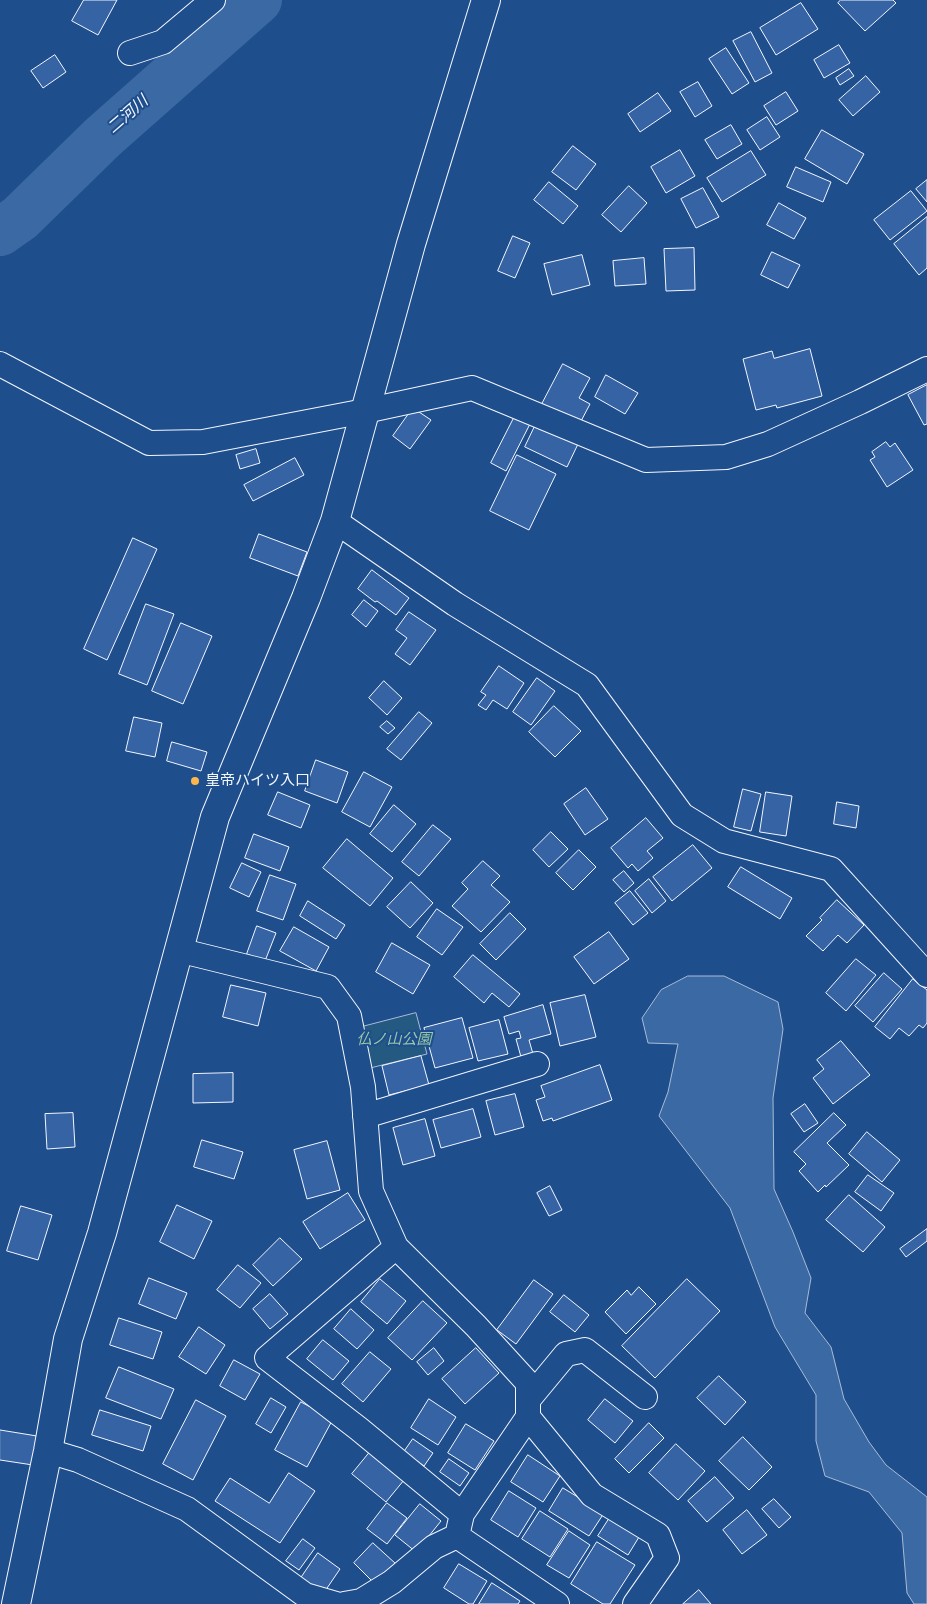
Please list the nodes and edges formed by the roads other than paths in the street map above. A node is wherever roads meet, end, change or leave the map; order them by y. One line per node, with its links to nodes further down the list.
1 (213, 0): 3 (street)
2 (486, 0): 6 (street)
3 (130, 53)
4 (0, 364): 6 (street)
5 (927, 369): 6 (street)
6 (366, 411): 7 (street)
7 (335, 521): 8 (street); 9 (street)
8 (178, 950): 11 (street); 15 (street)
9 (927, 975)
10 (537, 1064): 11 (street)
11 (365, 1116): 12 (street)
12 (396, 1247): 14 (street); 16 (street)
13 (645, 1397): 14 (street)
14 (528, 1408): 16 (street); 21 (street)
15 (48, 1451): 17 (street); 18 (street)
16 (459, 1525): 19 (street); 20 (street)
17 (16, 1604)
18 (336, 1604)
19 (344, 1604)
20 (557, 1604)
21 (635, 1604)

